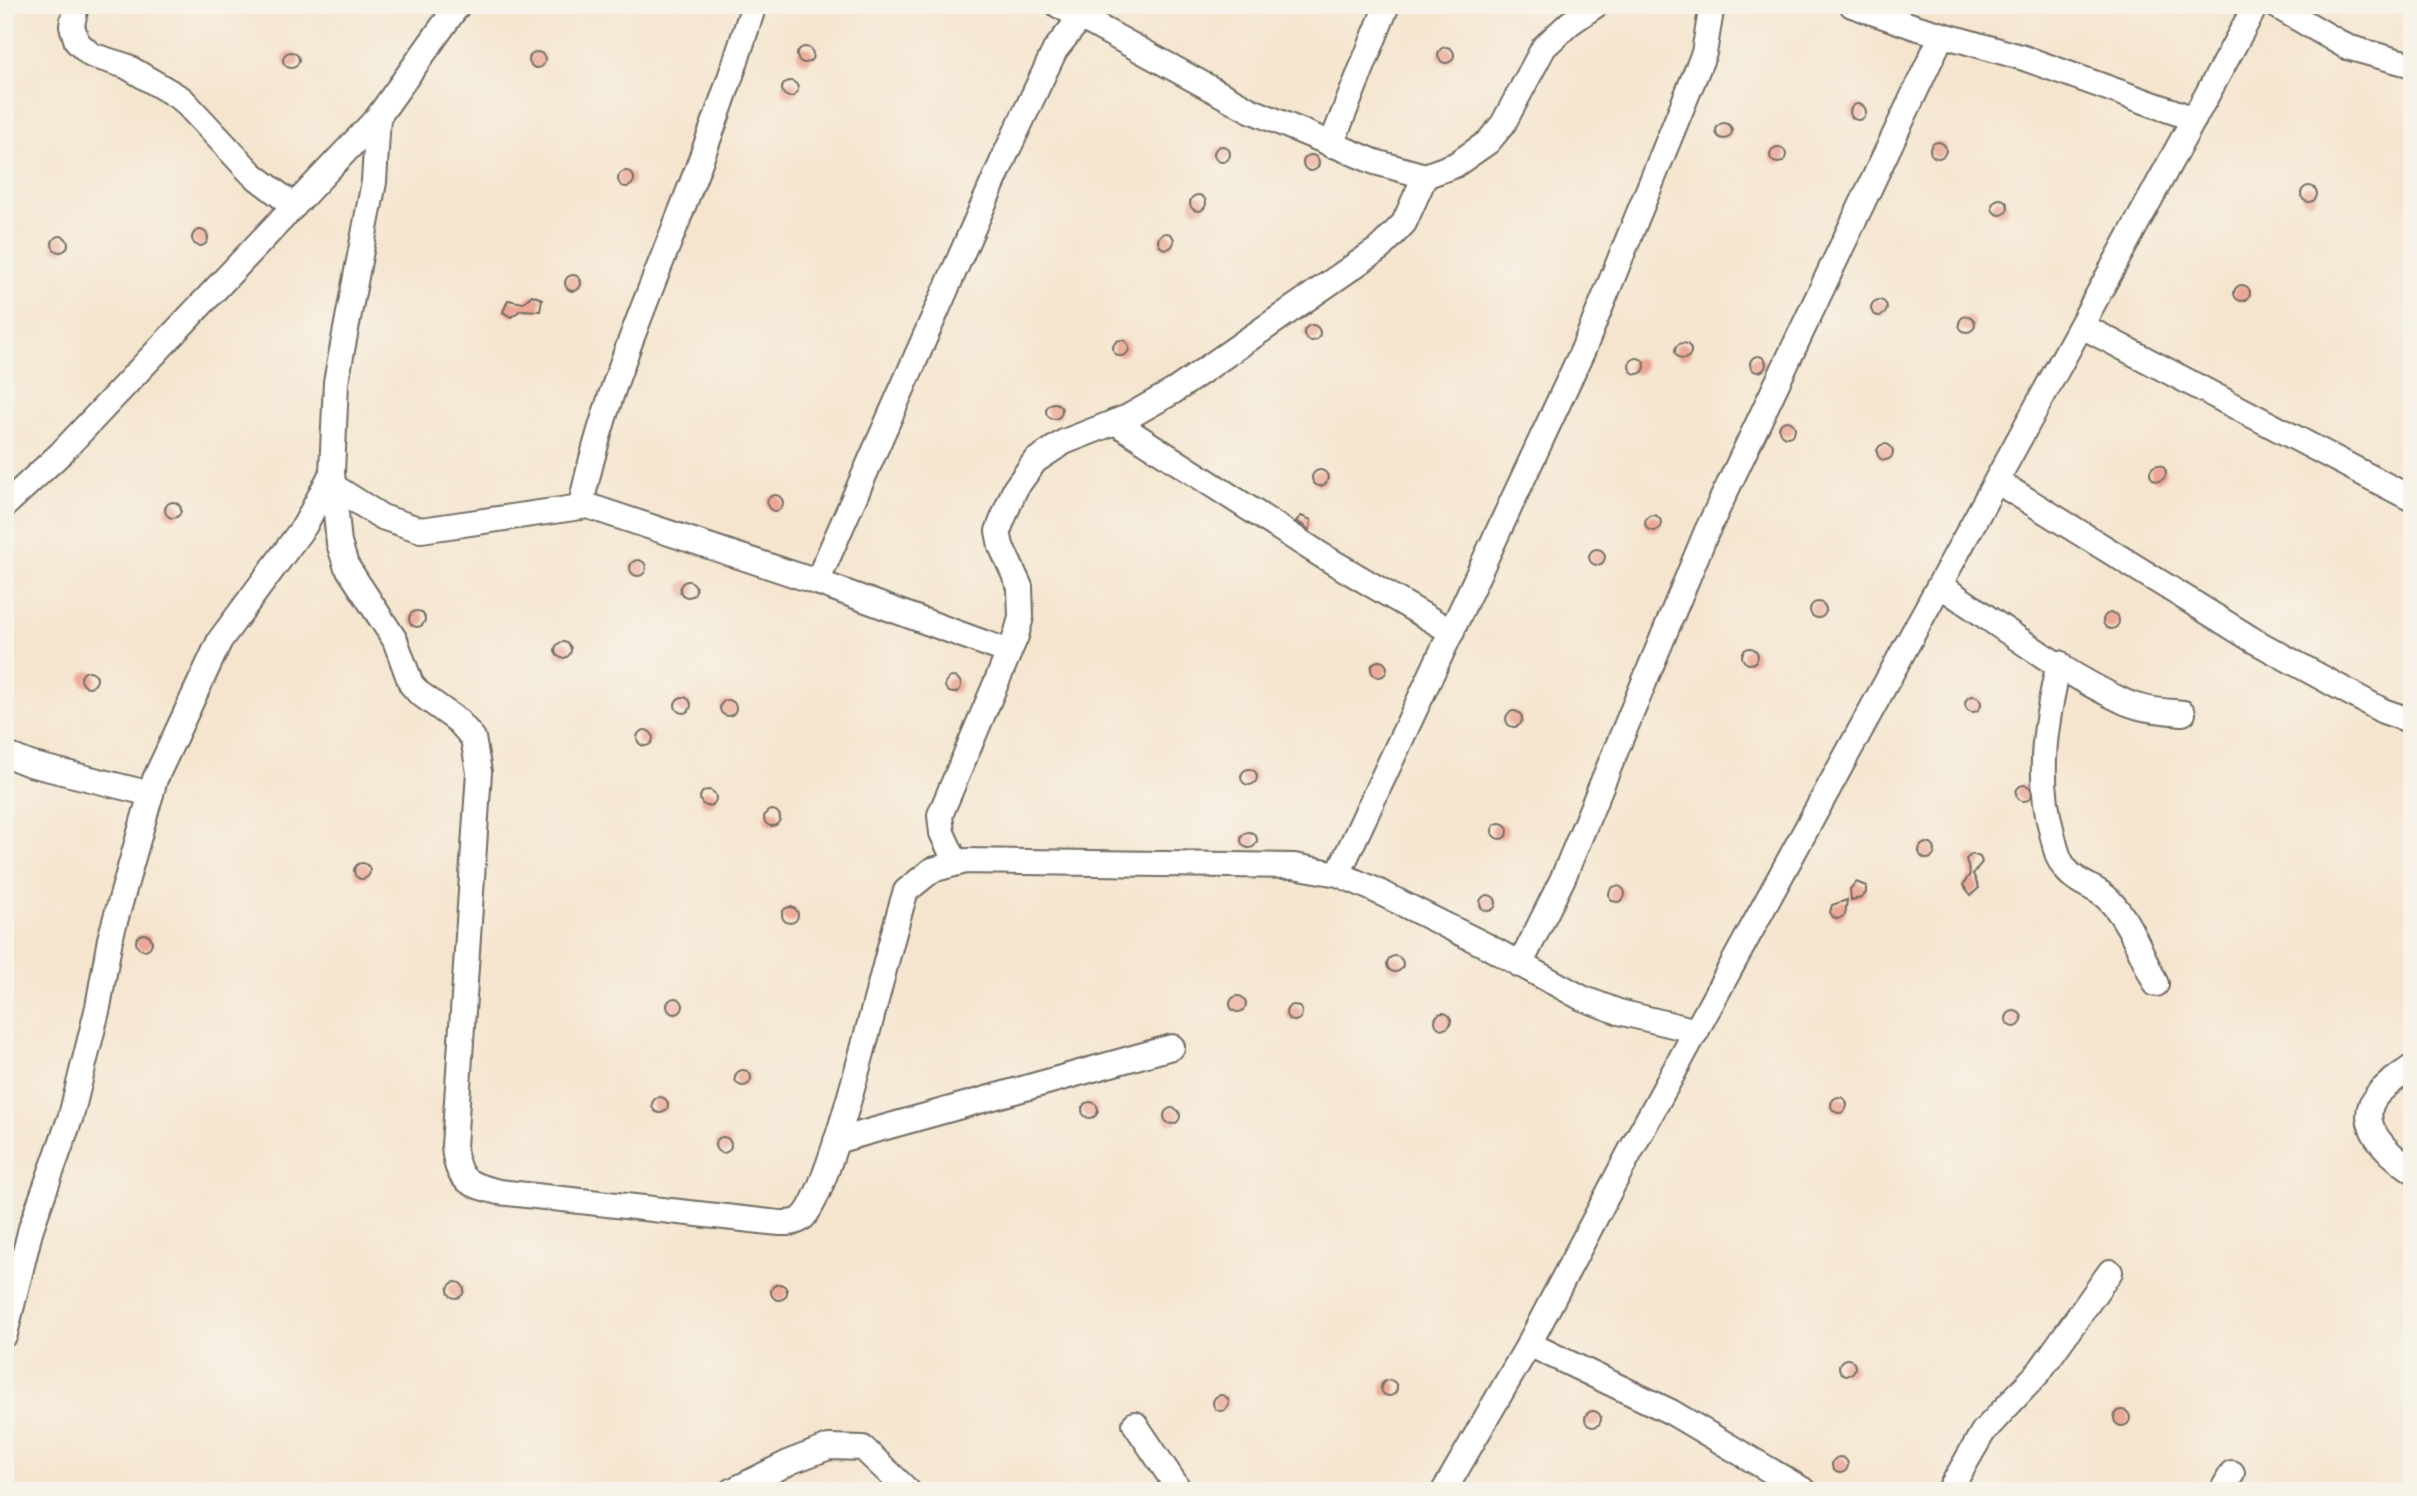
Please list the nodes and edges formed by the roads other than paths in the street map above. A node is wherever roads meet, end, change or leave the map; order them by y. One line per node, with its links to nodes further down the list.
1 (76, 5): 18 (street)
2 (458, 5): 14 (street)
3 (754, 5): 25 (street)
4 (1058, 5): 11 (street)
5 (1387, 5): 16 (street)
6 (1596, 5): 17 (street)
7 (1706, 5): 28 (street)
8 (1852, 5): 12 (street)
9 (2256, 5): 15 (street)
10 (2274, 5): 13 (street)
11 (1086, 12): 16 (street); 26 (street)
12 (1942, 35): 15 (street); 37 (street)
13 (2412, 65)
14 (378, 117): 18 (street); 21 (street)
15 (2194, 119): 19 (street)
16 (1331, 145): 17 (street)
17 (1425, 176): 20 (street)
18 (294, 206): 24 (street)
19 (2082, 326): 22 (street); 23 (street)
20 (1115, 422): 28 (street); 29 (street)
21 (332, 479): 25 (street); 34 (street); 42 (street)
22 (1998, 481): 27 (street); 32 (street)
23 (2412, 499)
24 (5, 505)
25 (580, 505): 26 (street)
26 (817, 582): 29 (street)
27 (1941, 586): 30 (street); 39 (street)
28 (1452, 632): 36 (street)
29 (1009, 652): 35 (street)
30 (2059, 663): 31 (street); 38 (street)
31 (2183, 713)
32 (2412, 721)
33 (5, 754): 34 (street)
34 (150, 794): 45 (street)
35 (956, 863): 36 (street); 42 (street)
36 (1338, 874): 37 (street)
37 (1520, 965): 39 (street)
38 (2155, 984)
39 (1697, 1031): 46 (street)
40 (1172, 1047): 42 (street)
41 (2412, 1067): 43 (street)
42 (836, 1141)
43 (2412, 1170)
44 (2110, 1272): 53 (street)
45 (5, 1334)
46 (1529, 1345): 51 (street); 52 (street)
47 (1135, 1424): 50 (street)
48 (732, 1491): 49 (street)
49 (908, 1491)
50 (1180, 1491)
51 (1444, 1491)
52 (1805, 1491)
53 (1949, 1491)

